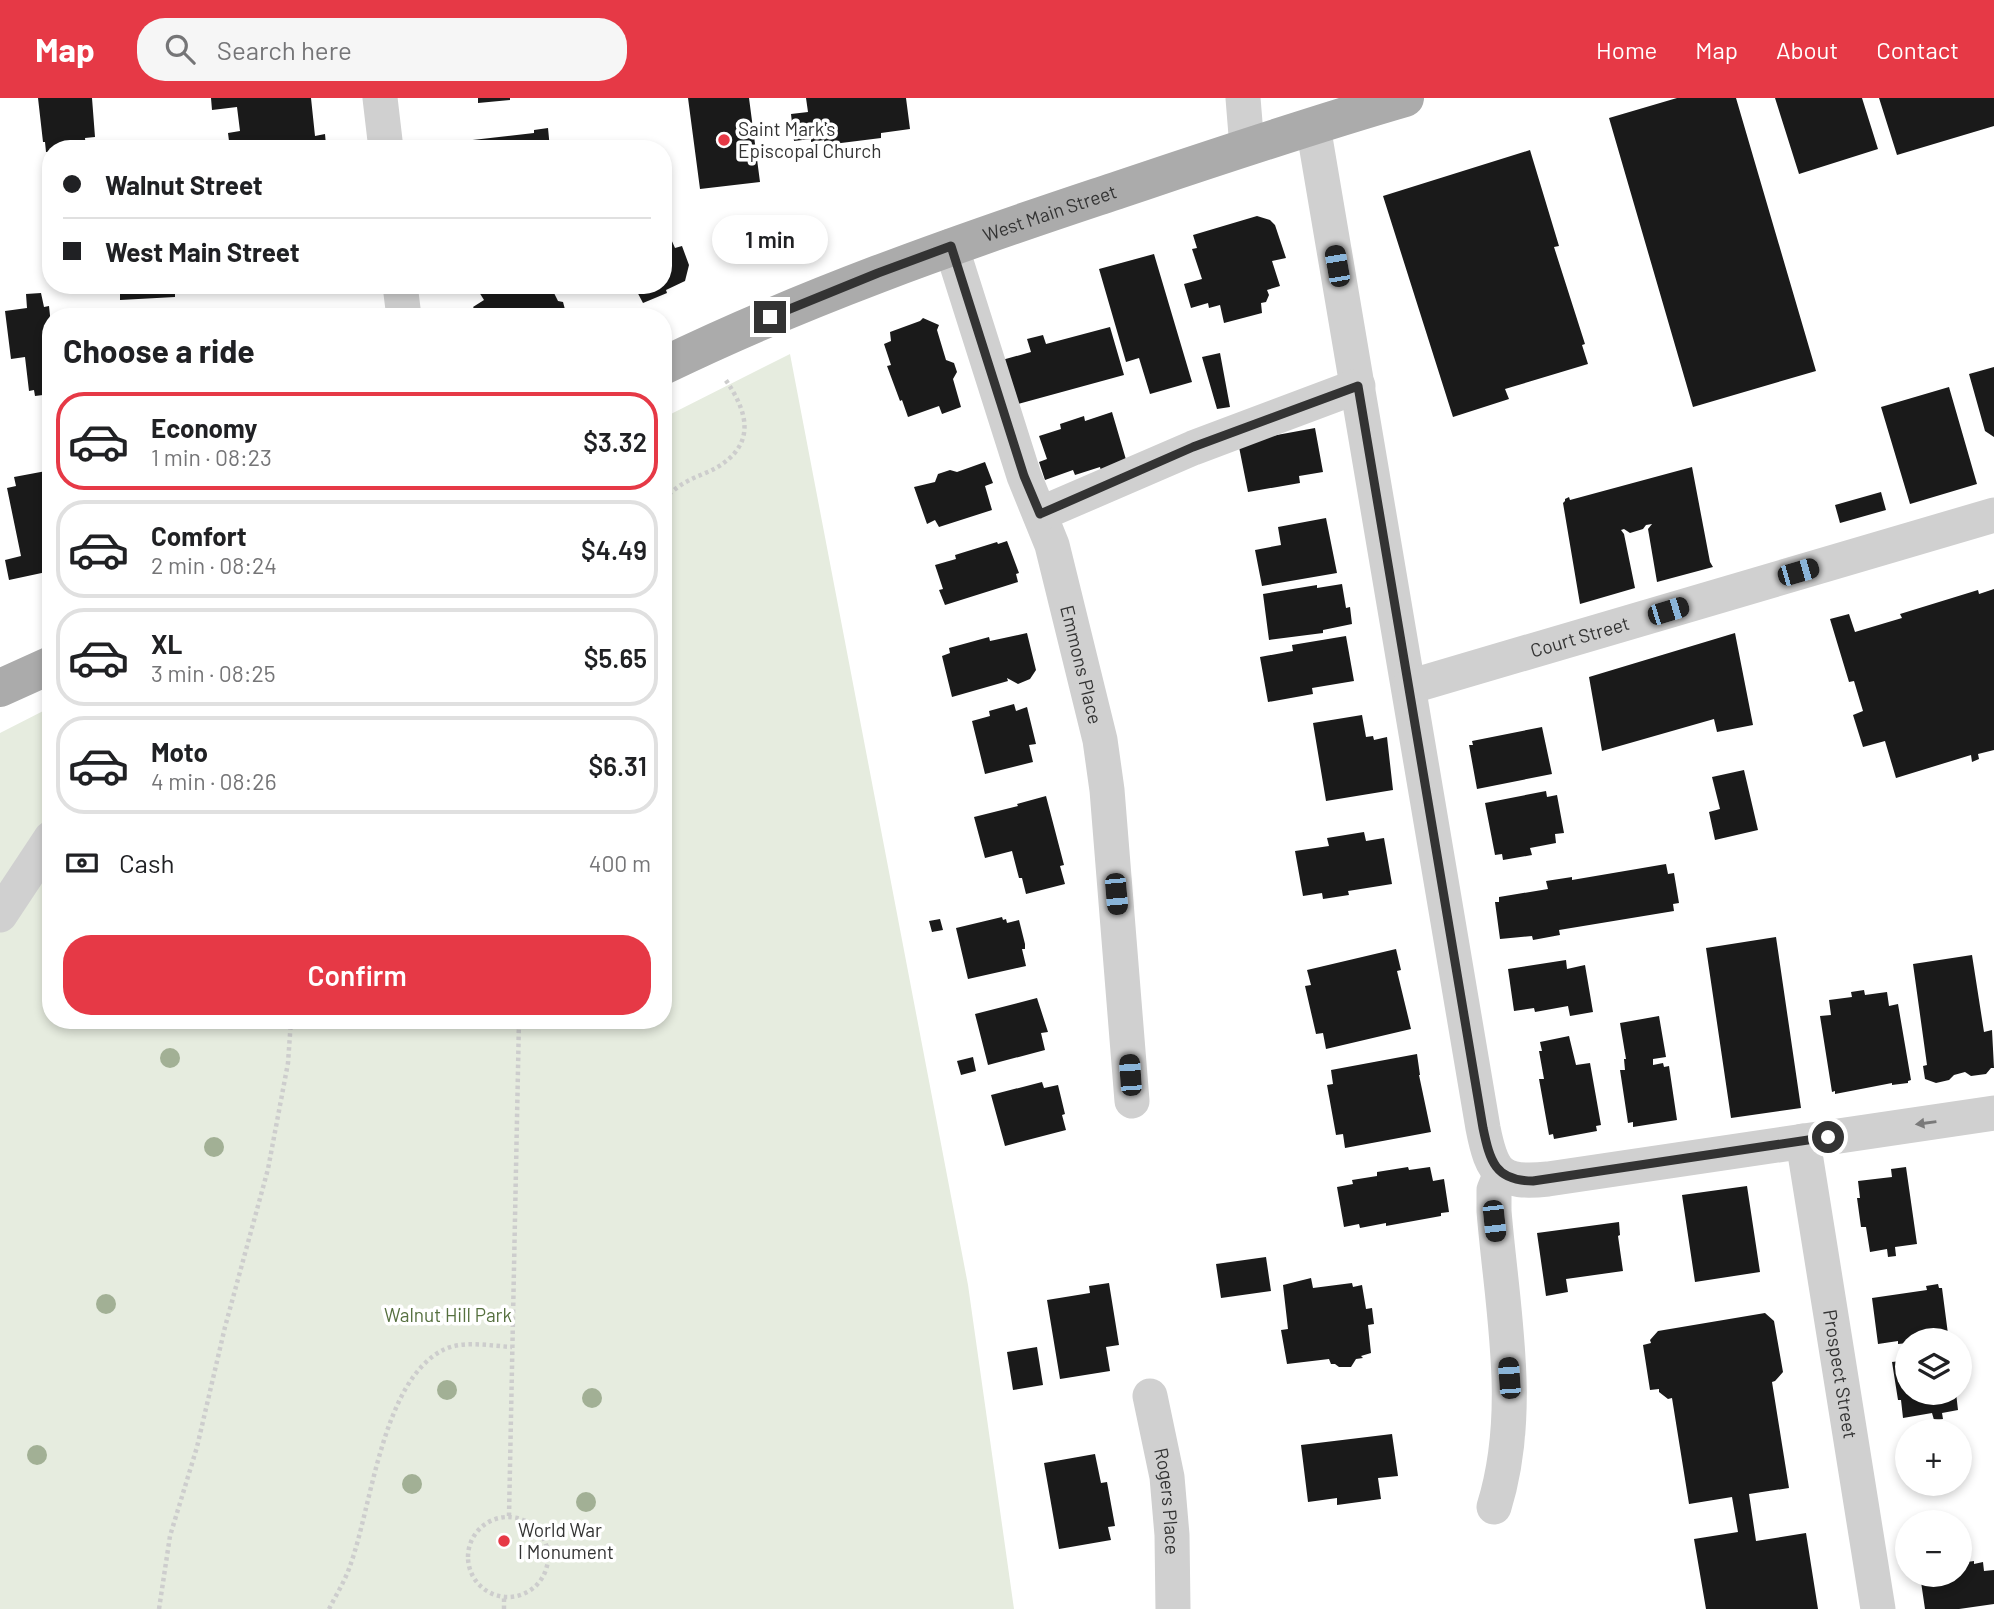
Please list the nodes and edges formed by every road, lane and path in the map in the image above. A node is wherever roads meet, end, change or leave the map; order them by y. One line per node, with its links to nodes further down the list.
1 (380, 98): 5 (street)
2 (1243, 98): 6 (street)
3 (1405, 98): 4 (main road, West Main Street)
4 (1313, 126): 6 (main road, West Main Street); 10 (street)
5 (385, 140)
6 (1247, 147): 7 (main road, West Main Street)
7 (951, 246): 8 (main road, West Main Street); 12 (street, Emmons Place)
8 (672, 362)
9 (725, 379): 11 (path)
10 (1358, 386): 12 (street); 15 (street)
11 (672, 492)
12 (1040, 514): 21 (street, Emmons Place)
13 (1994, 515): 15 (street, Court Street)
14 (42, 669): 16 (main road)
15 (1409, 687): 24 (street)
16 (0, 688)
17 (42, 852): 18 (street)
18 (0, 915)
19 (290, 1029): 30 (path)
20 (519, 1029): 25 (path)
21 (1132, 1101)
22 (1994, 1113): 23 (street, one-way to 23)
23 (1803, 1141): 24 (street); 34 (street, Prospect Street)
24 (1501, 1173): 27 (street)
25 (512, 1347): 28 (path); 31 (path)
26 (1150, 1396): 33 (street, Rogers Place)
27 (1494, 1507)
28 (509, 1516): 29 (path); 29 (path)
29 (505, 1598): 32 (path)
30 (159, 1609)
31 (329, 1609)
32 (504, 1609)
33 (1173, 1609)
34 (1878, 1609)

